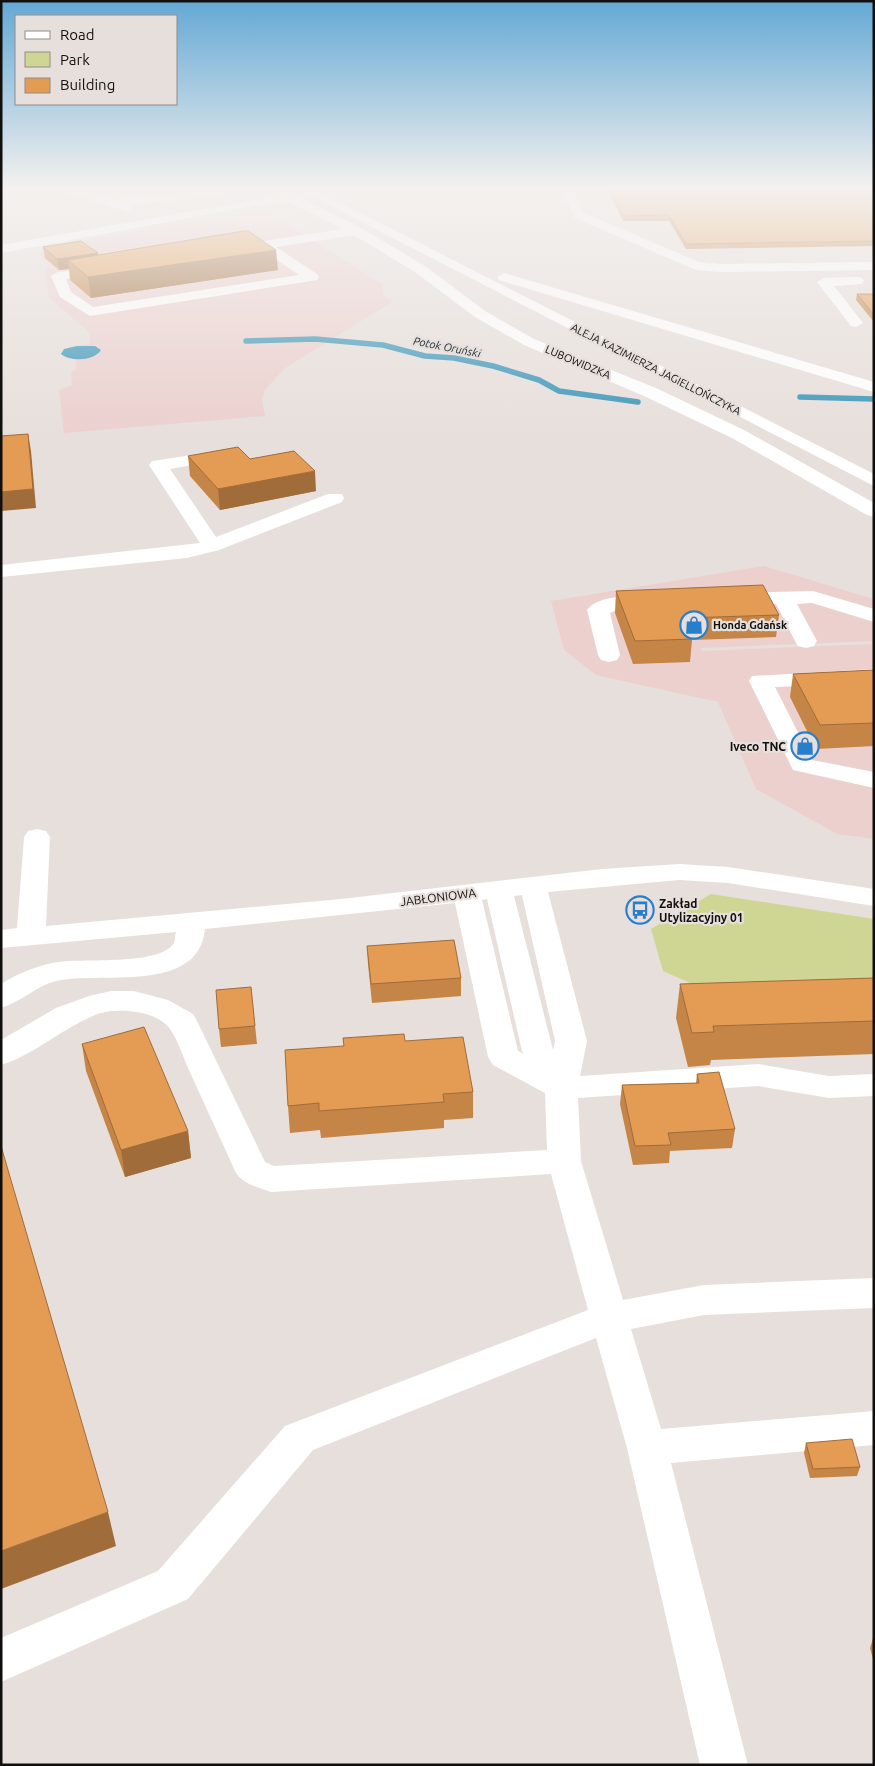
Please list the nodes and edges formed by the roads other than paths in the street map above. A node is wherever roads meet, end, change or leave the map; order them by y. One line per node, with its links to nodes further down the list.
1 (90, 271): 2 (main road)
2 (304, 271)
3 (422, 271): 14 (main road, LUBOWIDZKA)
4 (454, 271): 12 (main road, ALEJA KAZIMIERZA JAGIELLOŃCZYKA)
5 (492, 271): 6 (main road, ALEJA KAZIMIERZA JAGIELLOŃCZYKA)
6 (503, 277): 9 (main road); 10 (main road, ALEJA KAZIMIERZA JAGIELLOŃCZYKA)
7 (874, 281): 8 (main road)
8 (856, 323)
9 (874, 387)
10 (786, 418)
11 (192, 460): 15 (main road)
12 (874, 481)
13 (335, 498): 15 (main road)
14 (874, 511)
15 (212, 546): 16 (main road)
16 (1, 572)
17 (783, 597): 18 (main road); 20 (main road); 21 (main road)
18 (715, 599)
19 (676, 601): 22 (main road)
20 (874, 616)
21 (806, 641)
22 (609, 655)
23 (874, 676): 24 (main road)
24 (874, 780)
25 (37, 837): 31 (main road)
26 (533, 885): 27 (main road, JABŁONIOWA); 29 (main road, JABŁONIOWA); 36 (main road)
27 (500, 890): 28 (main road, JABŁONIOWA); 36 (main road)
28 (467, 893): 30 (main road, JABŁONIOWA); 36 (main road)
29 (874, 898)
30 (191, 922): 31 (main road, JABŁONIOWA); 33 (main road)
31 (30, 936): 32 (main road, JABŁONIOWA)
32 (1, 939)
33 (1, 998)
34 (1, 1054): 37 (main road)
35 (874, 1085): 36 (main road)
36 (561, 1088): 37 (main road)
37 (564, 1161): 39 (main road)
38 (874, 1293): 39 (main road)
39 (608, 1318): 41 (main road); 42 (main road)
40 (874, 1428): 41 (main road)
41 (647, 1448): 43 (main road)
42 (1, 1660)
43 (724, 1765)

